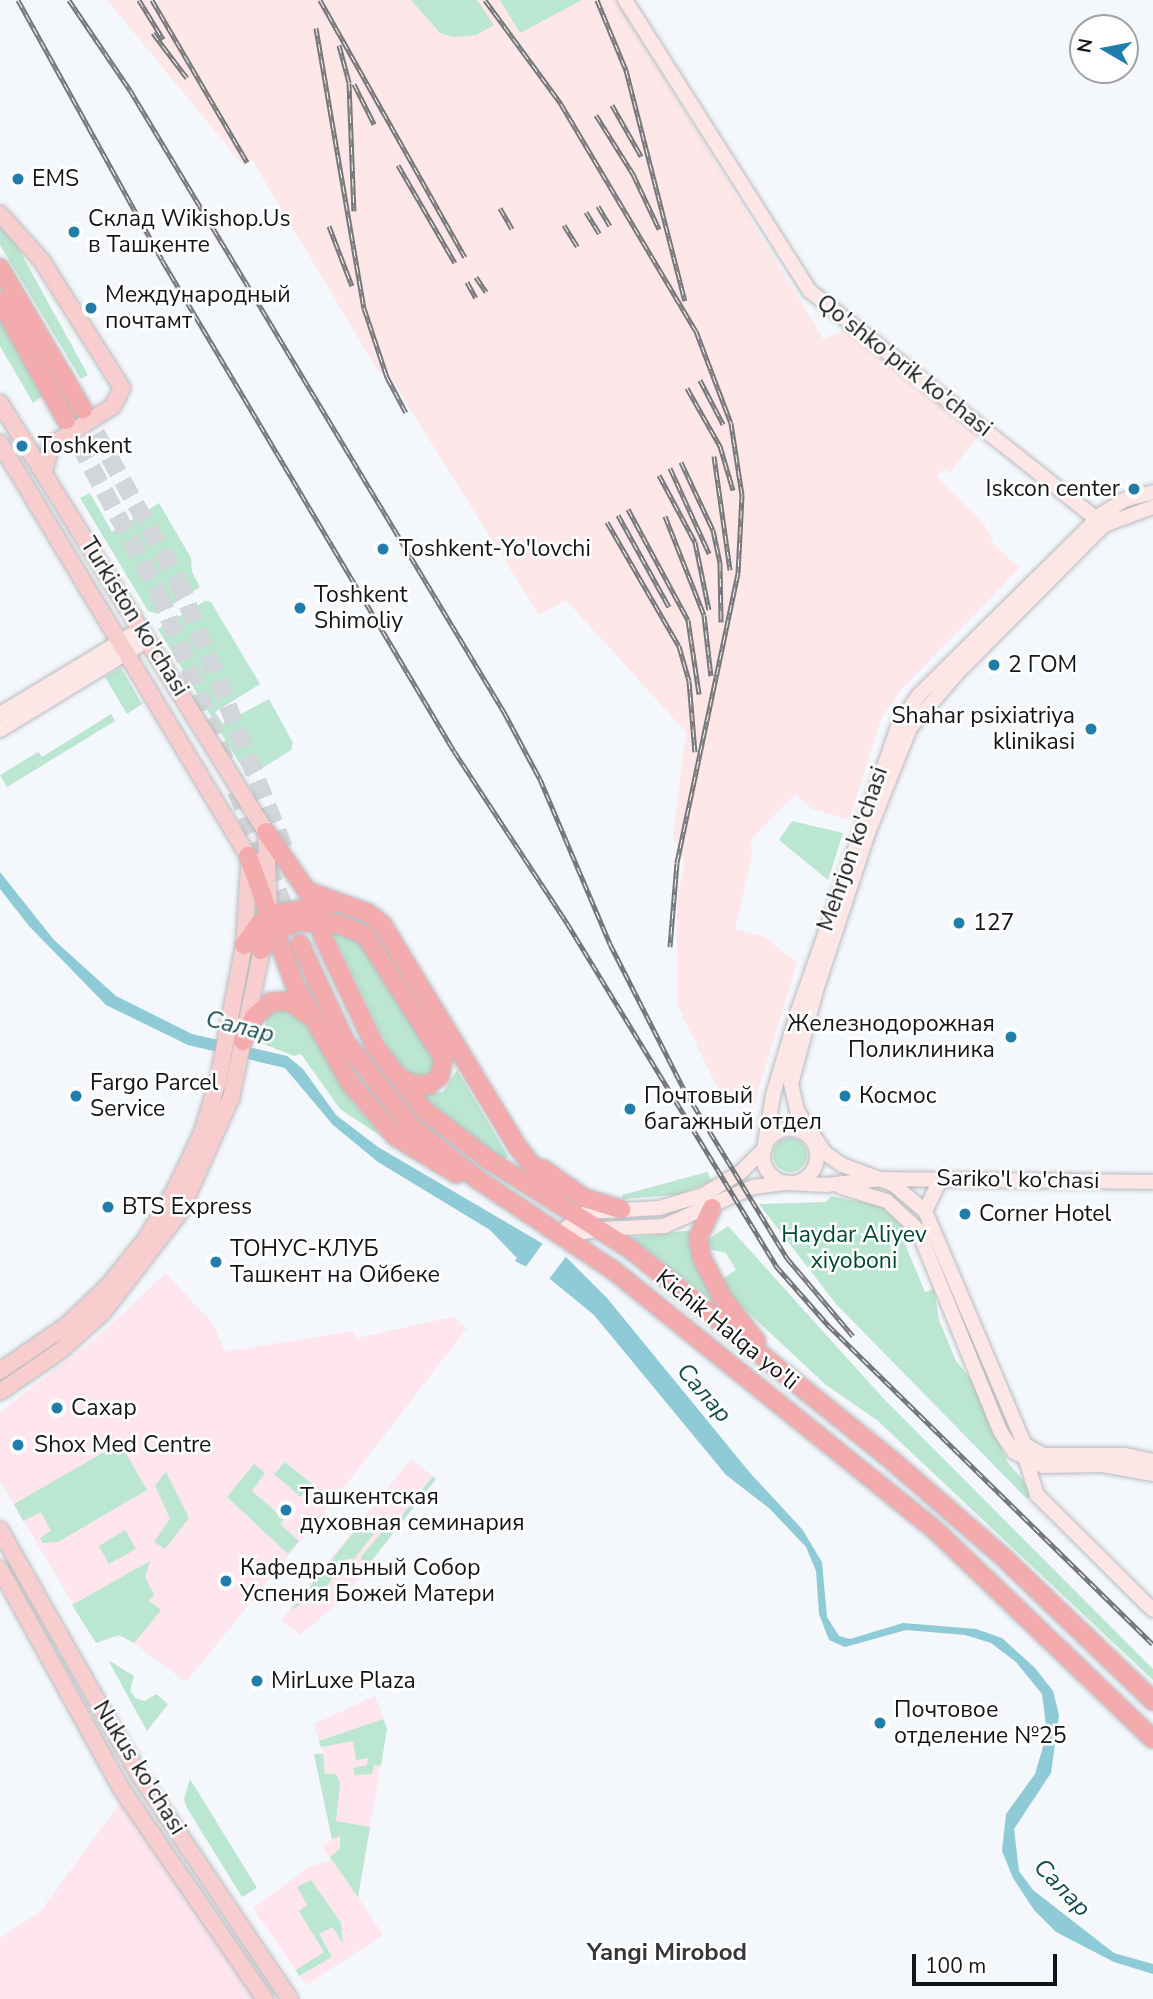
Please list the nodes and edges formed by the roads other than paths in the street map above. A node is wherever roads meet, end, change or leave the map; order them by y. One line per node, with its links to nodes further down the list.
1 (625, 0): 12 (main road, Qo'shko'prik ko'chasi)
2 (0, 215): 9 (main road)
3 (0, 268): 6 (highway)
4 (0, 301): 7 (highway)
5 (0, 403): 9 (main road, Turkiston ko'chasi)
6 (83, 410)
7 (66, 420)
8 (0, 443): 14 (main road, Turkiston ko'chasi)
9 (44, 471): 13 (main road, Turkiston ko'chasi)
10 (1153, 492): 12 (main road, Mehrjon ko'chasi)
11 (1153, 507): 12 (main road, Mehrjon ko'chasi)
12 (1100, 522): 15 (main road, Mehrjon ko'chasi)
13 (145, 634): 14 (main road); 18 (main road, Turkiston ko'chasi)
14 (123, 648): 16 (main road); 17 (main road); 20 (main road, Turkiston ko'chasi)
15 (952, 671): 29 (main road, Mehrjon ko'chasi); 31 (main road, Mehrjon ko'chasi)
16 (0, 714)
17 (0, 730)
18 (265, 832): 19 (main road); 21 (highway)
19 (269, 855): 20 (main road); 22 (main road)
20 (248, 856): 22 (highway); 25 (main road)
21 (341, 906): 22 (highway); 30 (highway)
22 (270, 924): 25 (highway); 26 (highway); 28 (highway)
23 (322, 935): 28 (highway, Kichik Halqa yo'li)
24 (300, 944): 33 (highway, Kichik Halqa yo'li)
25 (252, 948): 27 (main road)
26 (320, 1032): 27 (highway); 43 (highway)
27 (235, 1039): 46 (main road); 49 (main road)
28 (389, 1069): 32 (highway, Kichik Halqa yo'li)
29 (811, 1138): 31 (main road); 34 (main road, Sariko'l ko'chasi); 37 (main road)
30 (517, 1146): 39 (highway); 41 (highway)
31 (764, 1149): 37 (main road); 39 (main road)
32 (489, 1160): 33 (highway); 41 (highway, Kichik Halqa yo'li)
33 (477, 1179): 43 (highway, Kichik Halqa yo'li)
34 (882, 1179): 35 (main road, Sariko'l ko'chasi); 38 (main road, Sariko'l ko'chasi); 42 (main road)
35 (940, 1180): 36 (main road, Sariko'l ko'chasi); 42 (main road)
36 (1153, 1182)
37 (788, 1183): 38 (main road, Sariko'l ko'chasi); 40 (main road, Sariko'l ko'chasi)
38 (827, 1185): 50 (main road)
39 (621, 1209): 41 (main road)
40 (712, 1209): 44 (main road, Sariko'l ko'chasi); 47 (highway)
41 (571, 1211): 44 (highway, Kichik Halqa yo'li); 45 (main road)
42 (925, 1211): 50 (main road)
43 (534, 1215): 45 (highway, Kichik Halqa yo'li)
44 (601, 1229): 45 (main road, Sariko'l ko'chasi); 47 (highway, Kichik Halqa yo'li)
45 (564, 1234): 48 (highway, Kichik Halqa yo'li)
46 (0, 1371)
47 (782, 1372): 48 (highway); 54 (highway, Kichik Halqa yo'li)
48 (764, 1390): 55 (highway, Kichik Halqa yo'li)
49 (0, 1392)
50 (1024, 1453): 51 (main road); 52 (main road); 57 (main road)
51 (1153, 1461)
52 (1153, 1474)
53 (0, 1530): 60 (main road, Nukus ko'chasi)
54 (978, 1535): 55 (highway); 58 (highway, Kichik Halqa yo'li)
55 (962, 1555): 59 (highway, Kichik Halqa yo'li)
56 (0, 1569): 61 (main road, Nukus ko'chasi)
57 (1153, 1610)
58 (1153, 1701)
59 (1153, 1739)
60 (138, 1772): 61 (main road); 63 (main road, Nukus ko'chasi)
61 (124, 1792): 62 (main road, Nukus ko'chasi)
62 (265, 1999)
63 (290, 1999)

